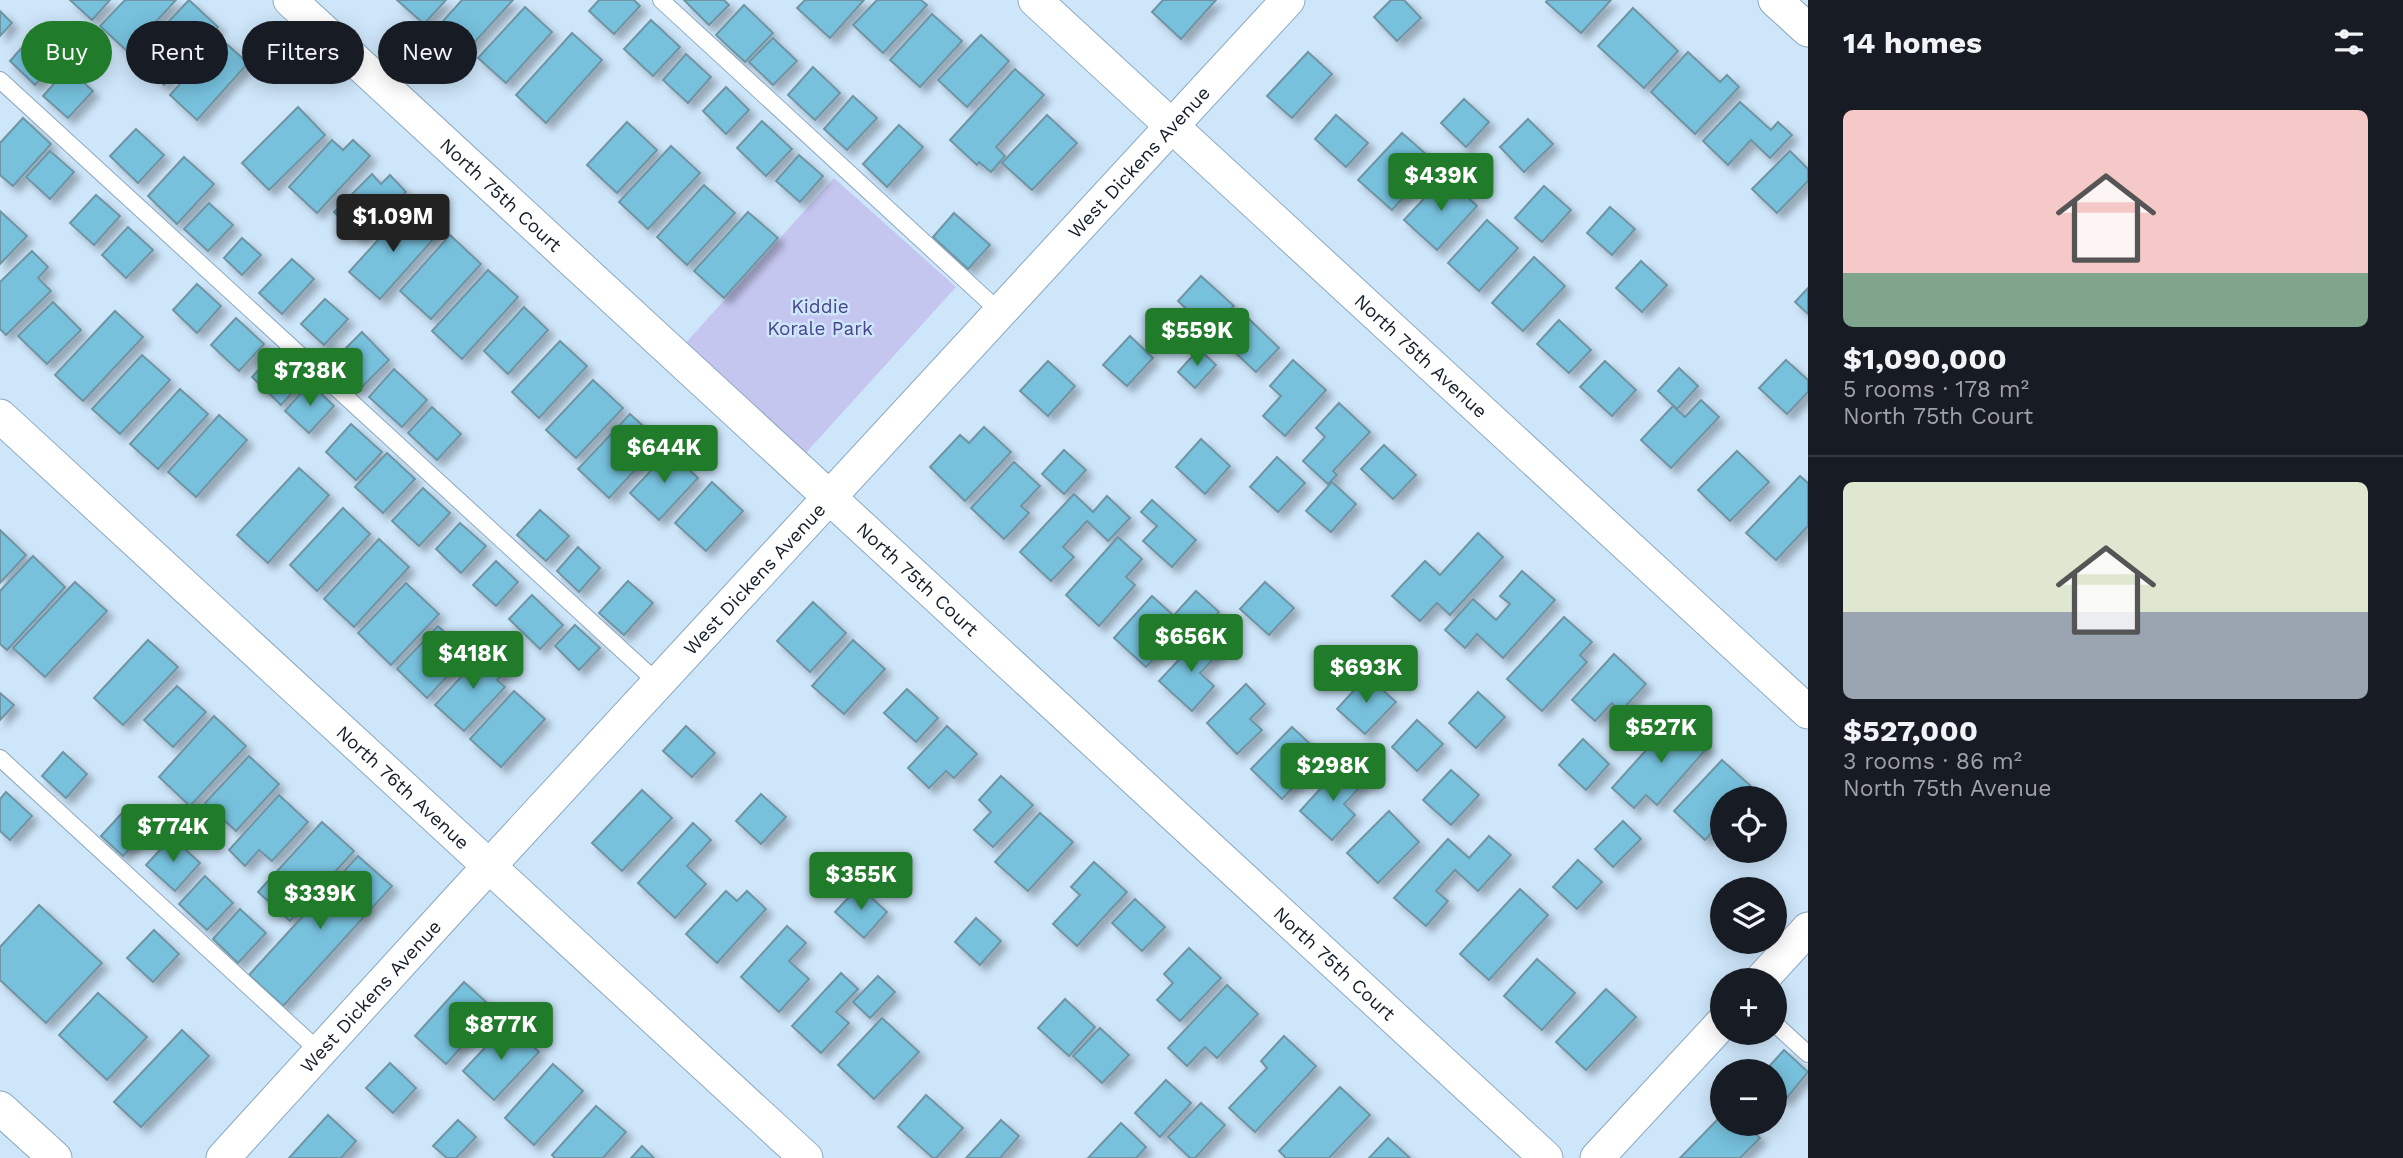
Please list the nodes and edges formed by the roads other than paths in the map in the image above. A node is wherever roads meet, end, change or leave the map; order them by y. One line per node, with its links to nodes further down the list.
1 (290, 0): 11 (street, North 75th Court)
2 (661, 0): 9 (lane)
3 (1035, 0): 8 (street, North 75th Avenue)
4 (1288, 0): 8 (street, West Dickens Avenue)
5 (1775, 0): 6 (street)
6 (1808, 30)
7 (0, 80): 12 (lane)
8 (1172, 126): 9 (street, West Dickens Avenue); 13 (street, North 75th Avenue)
9 (1000, 312): 11 (street, West Dickens Avenue)
10 (0, 416): 15 (street, North 76th Avenue)
11 (830, 497): 12 (street, West Dickens Avenue); 26 (street, North 75th Court)
12 (658, 683): 15 (street, West Dickens Avenue)
13 (1808, 712)
14 (0, 758): 20 (lane)
15 (489, 866): 20 (street, West Dickens Avenue); 25 (street, North 76th Avenue)
16 (1808, 929): 17 (street)
17 (1773, 968)
18 (1787, 1035): 21 (lane)
19 (1710, 1036): 27 (street)
20 (319, 1051): 24 (street, West Dickens Avenue)
21 (1808, 1054)
22 (0, 1108): 23 (street)
23 (55, 1158)
24 (223, 1158)
25 (806, 1158)
26 (1546, 1158)
27 (1597, 1158)

